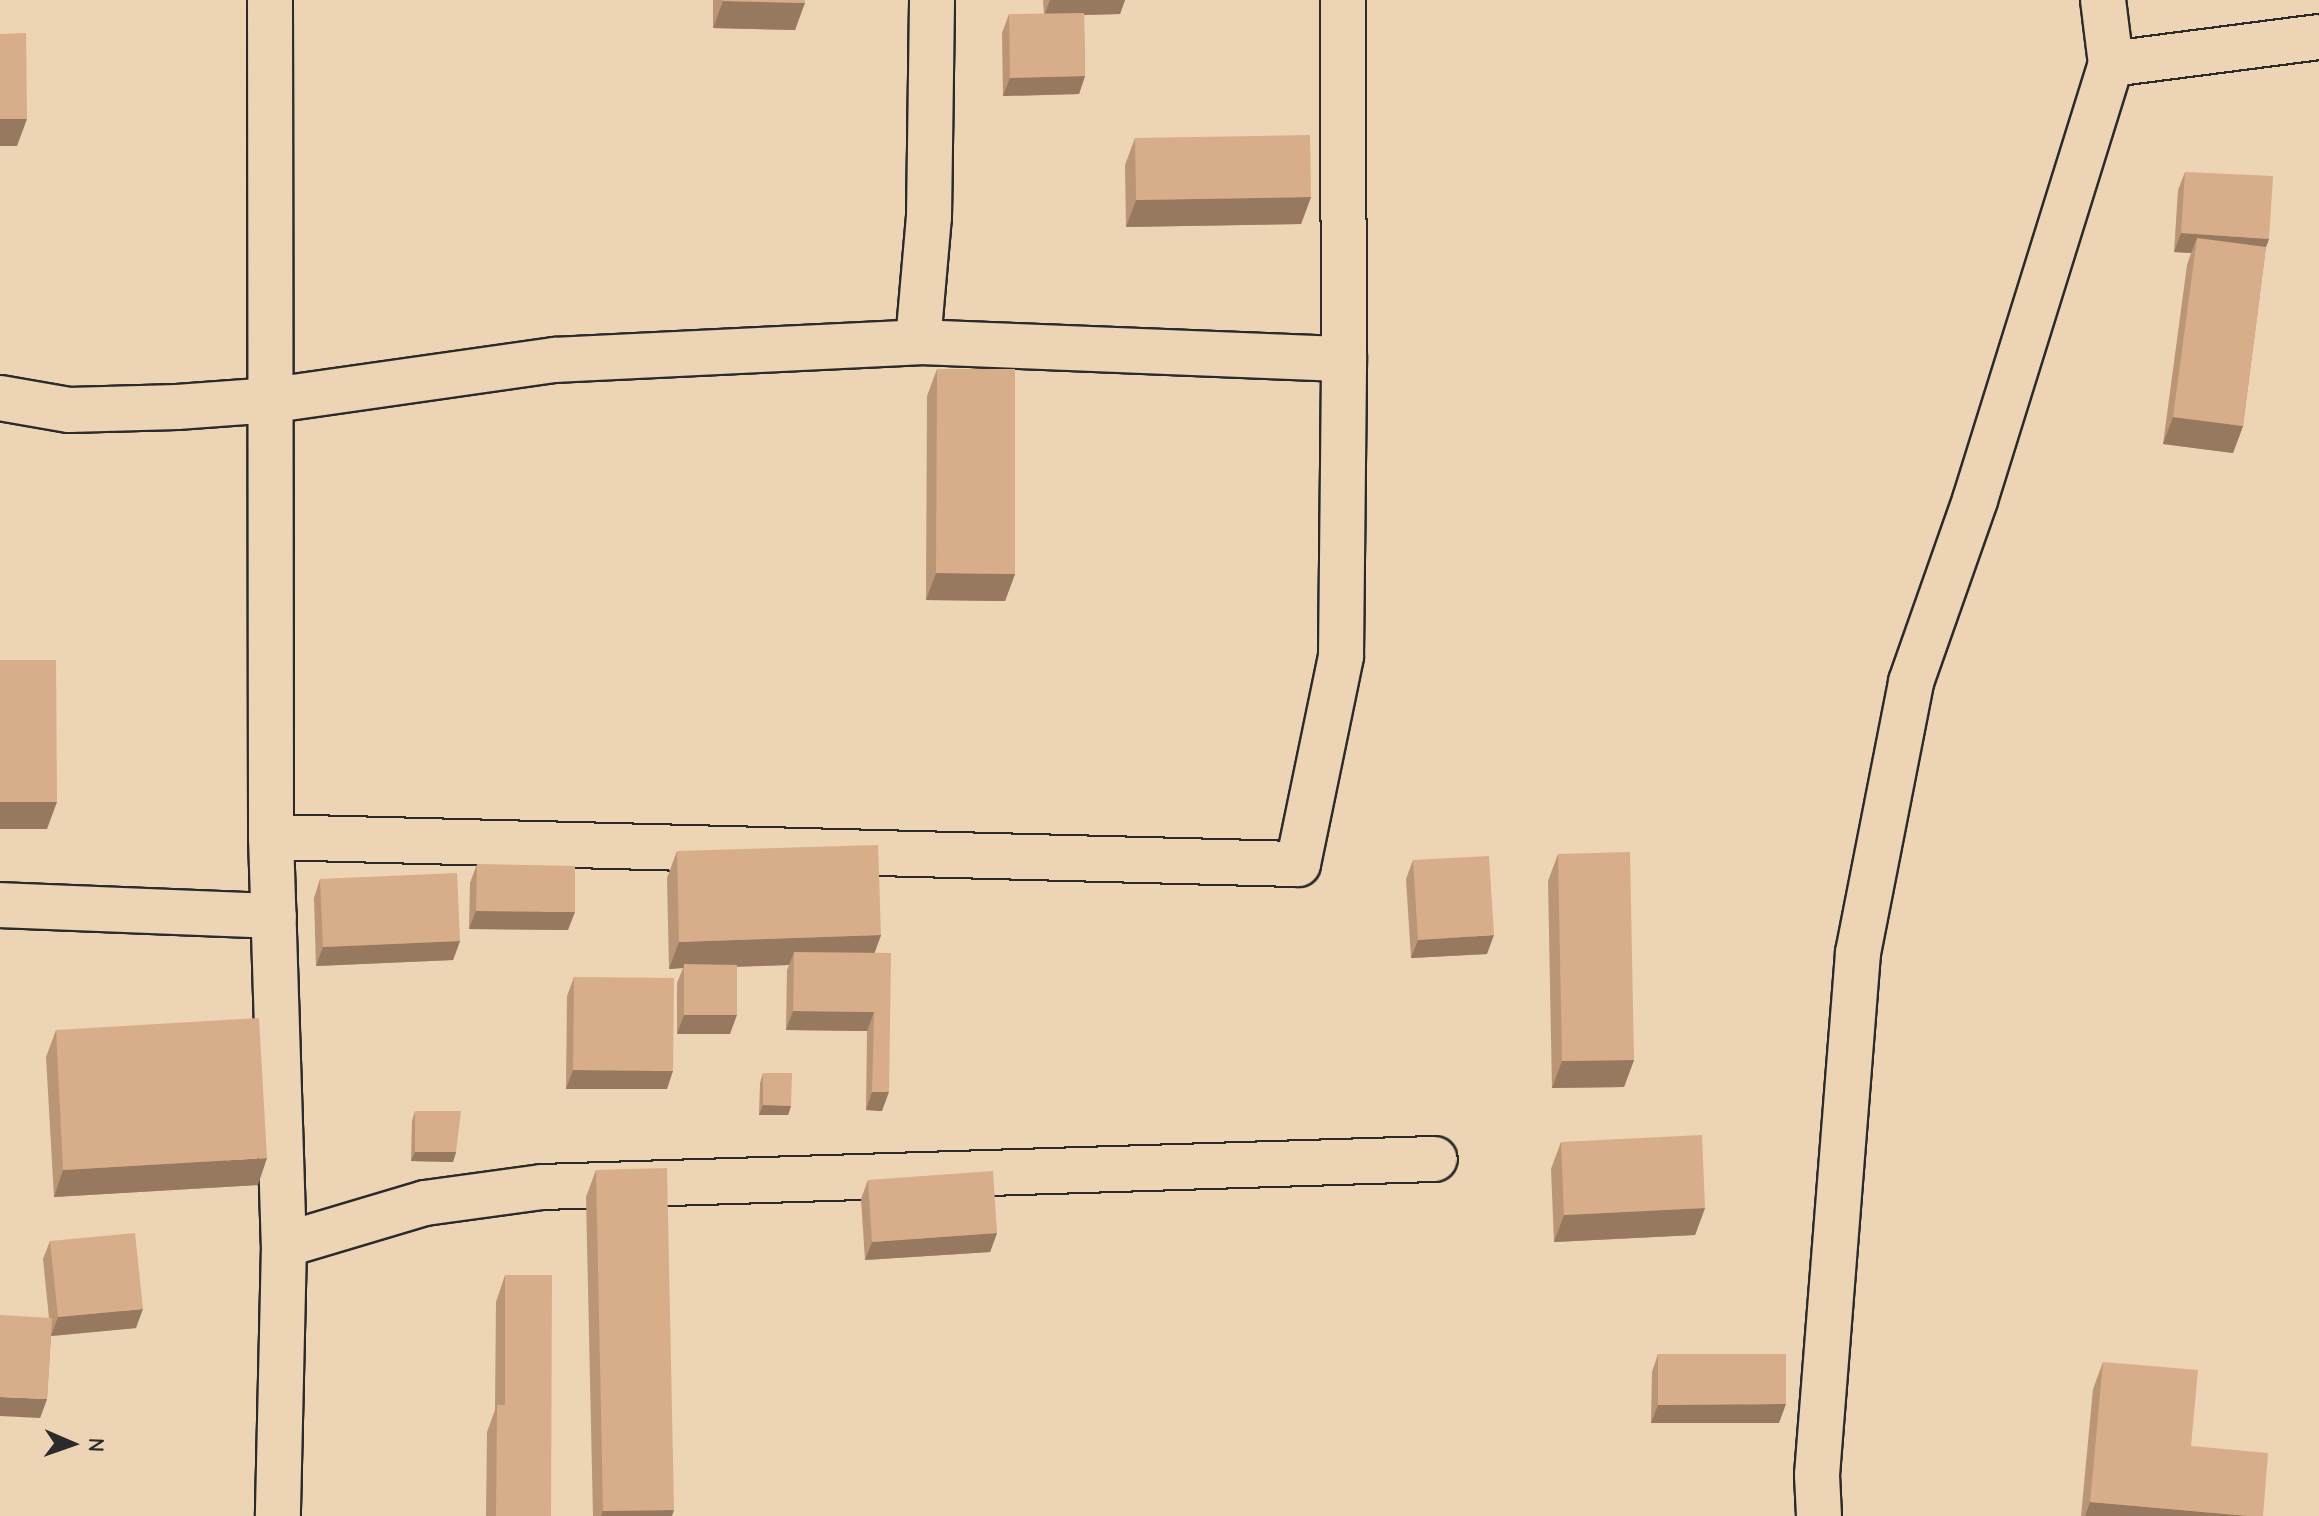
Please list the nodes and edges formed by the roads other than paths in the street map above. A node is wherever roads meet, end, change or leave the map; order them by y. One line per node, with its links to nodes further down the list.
1 (270, 0): 10 (street)
2 (932, 0): 7 (street)
3 (1343, 0): 8 (street)
4 (2103, 0): 6 (street)
5 (2319, 37): 6 (street)
6 (2111, 64): 17 (street)
7 (918, 342): 8 (street); 10 (street)
8 (1344, 359): 11 (street)
9 (0, 398): 10 (street)
10 (273, 400): 11 (street)
11 (271, 837): 13 (street)
12 (0, 905): 13 (street)
13 (274, 916): 15 (street)
14 (1435, 1159): 15 (street)
15 (284, 1245): 16 (street)
16 (278, 1516)
17 (1819, 1516)

